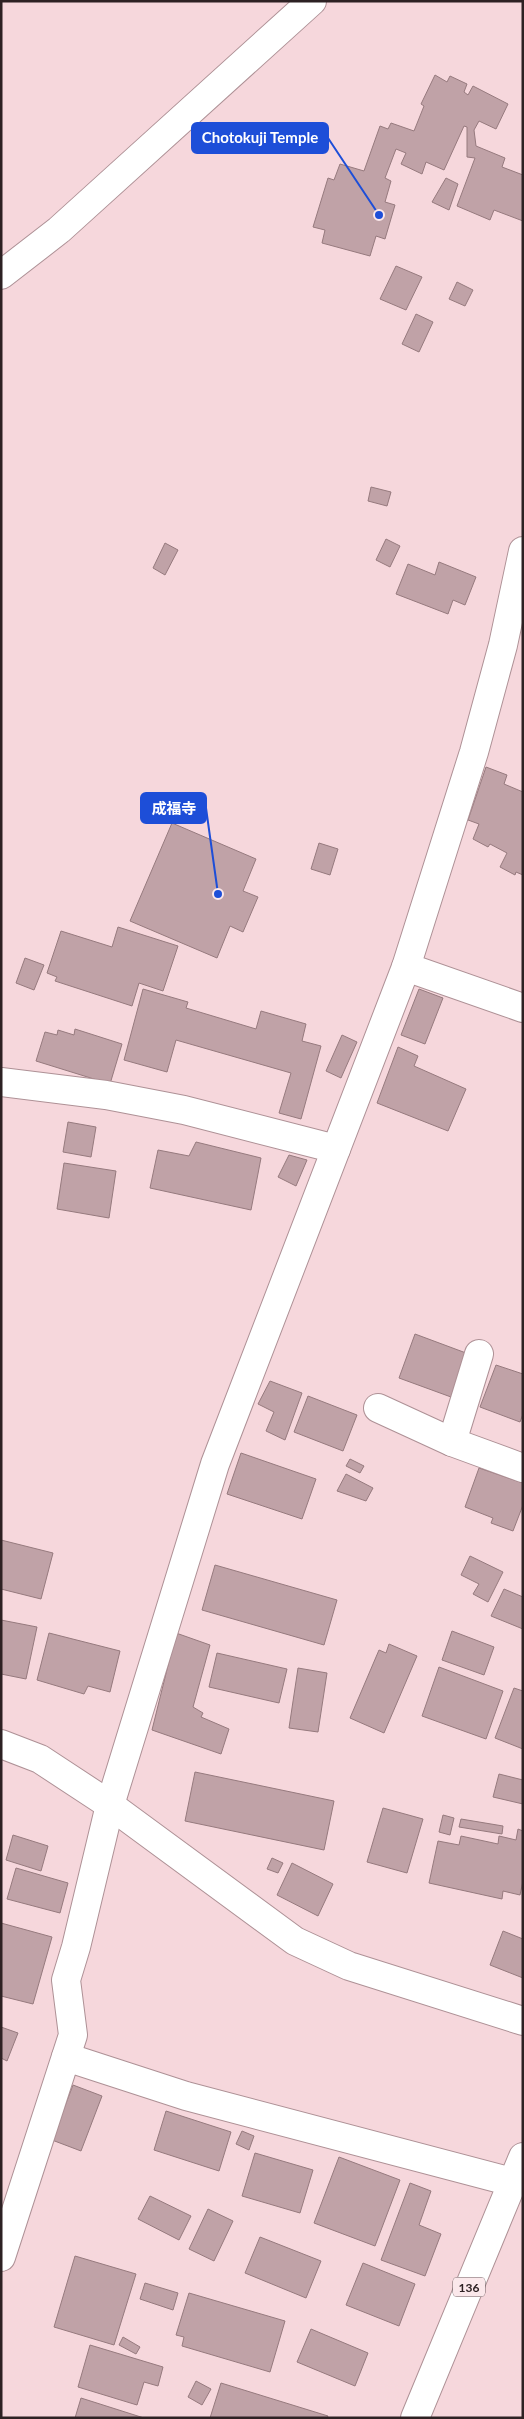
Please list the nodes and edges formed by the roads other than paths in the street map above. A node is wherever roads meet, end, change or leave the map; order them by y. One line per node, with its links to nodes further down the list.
1 (312, 1): 2 (main road)
2 (1, 275)
3 (523, 552): 4 (main road)
4 (406, 967): 5 (main road); 7 (main road)
5 (523, 1008)
6 (1, 1082): 7 (main road)
7 (336, 1150): 13 (main road)
8 (479, 1354): 10 (main road)
9 (378, 1408): 10 (main road)
10 (452, 1442): 11 (main road)
11 (523, 1468)
12 (1, 1744): 13 (main road)
13 (110, 1805): 14 (main road); 15 (main road)
14 (523, 2021)
15 (66, 2057): 17 (main road); 18 (main road)
16 (523, 2157): 17 (main road, 136)
17 (512, 2182): 19 (main road, 136)
18 (1, 2257)
19 (416, 2418)

